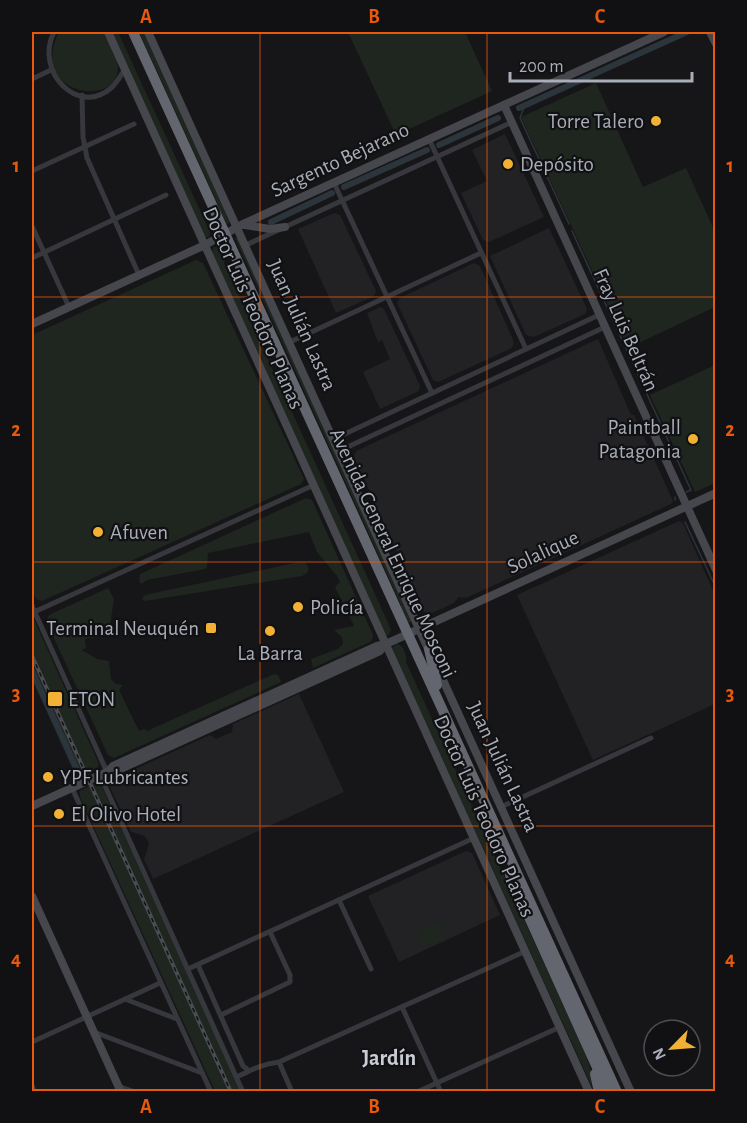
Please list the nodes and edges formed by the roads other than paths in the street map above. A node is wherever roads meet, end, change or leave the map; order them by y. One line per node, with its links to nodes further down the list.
1 (54, 32): 10 (street)
2 (108, 32): 9 (street, Doctor Luis Teodoro Planas)
3 (125, 32): 27 (highway, Avenida General Enrique Mosconi)
4 (133, 32): 27 (highway, Avenida General Enrique Mosconi)
5 (148, 32): 25 (street, Juan Julián Lastra)
6 (664, 32): 13 (street, Sargento Bejarano)
7 (710, 32): 8 (street)
8 (716, 44)
9 (125, 69): 12 (street); 28 (street, Doctor Luis Teodoro Planas)
10 (51, 70): 11 (street); 12 (street)
11 (32, 80)
12 (82, 95): 17 (street)
13 (504, 105): 14 (street, Fray Luis Beltrán); 16 (street, Sargento Bejarano)
14 (512, 123): 18 (street, Sargento Bejarano); 36 (street, Fray Luis Beltrán)
15 (134, 124): 17 (street)
16 (429, 139): 18 (street); 20 (street, Sargento Bejarano)
17 (84, 147): 19 (street); 23 (street)
18 (437, 157): 22 (street, Sargento Bejarano); 31 (street)
19 (32, 171)
20 (334, 183): 22 (street); 25 (street, Sargento Bejarano)
21 (166, 195): 23 (street)
22 (343, 201): 26 (street, Sargento Bejarano); 34 (street)
23 (114, 220): 30 (street); 33 (street)
24 (32, 226): 30 (street)
25 (240, 226): 26 (street); 27 (street, Sargento Bejarano); 29 (street, Juan Julián Lastra)
26 (285, 227): 29 (street, Sargento Bejarano)
27 (222, 235): 28 (street, Sargento Bejarano); 50 (highway, Avenida General Enrique Mosconi)
28 (205, 245): 33 (street, Sargento Bejarano); 44 (street, Doctor Luis Teodoro Planas)
29 (246, 245): 39 (street, Juan Julián Lastra)
30 (44, 252): 32 (street); 35 (street)
31 (481, 253): 34 (street); 40 (street)
32 (32, 258)
33 (139, 275): 35 (street, Sargento Bejarano)
34 (387, 297): 39 (street); 41 (street)
35 (69, 307): 37 (street, Sargento Bejarano)
36 (599, 315): 38 (street, Fray Luis Beltrán); 40 (street)
37 (32, 324)
38 (605, 327): 43 (street); 46 (street, Fray Luis Beltrán)
39 (290, 342): 42 (street, Juan Julián Lastra)
40 (526, 350): 41 (street)
41 (432, 393): 42 (street)
42 (334, 439): 43 (street, Juan Julián Lastra)
43 (339, 451): 49 (street, Juan Julián Lastra)
44 (314, 485): 48 (street); 51 (street, Doctor Luis Teodoro Planas)
45 (716, 493): 46 (street, Solalique)
46 (686, 506): 47 (street, Fray Luis Beltrán); 49 (street, Solalique)
47 (716, 570)
48 (33, 609): 55 (street)
49 (420, 629): 50 (street, Solalique); 52 (street, Juan Julián Lastra)
50 (405, 636): 51 (street, Solalique); 53 (highway, Avenida General Enrique Mosconi); 76 (highway, Avenida General Enrique Mosconi)
51 (386, 644): 55 (street, Solalique); 59 (street, Doctor Luis Teodoro Planas)
52 (429, 649): 53 (highway); 58 (street, Juan Julián Lastra)
53 (446, 717): 94 (highway, Avenida General Enrique Mosconi)
54 (651, 738): 58 (street)
55 (103, 774): 56 (street, Solalique); 65 (street)
56 (72, 788): 57 (street, Solalique); 67 (street)
57 (32, 806)
58 (501, 807): 95 (street, Juan Julián Lastra)
59 (474, 838): 61 (street); 63 (street, Doctor Luis Teodoro Planas)
60 (32, 896): 71 (street)
61 (339, 900): 62 (street); 66 (street)
62 (270, 932): 64 (street); 70 (street)
63 (526, 951): 69 (street); 73 (street, Doctor Luis Teodoro Planas)
64 (198, 965): 65 (street); 70 (street)
65 (188, 969): 80 (street)
66 (371, 969)
67 (160, 982): 68 (street); 72 (street)
68 (125, 999): 71 (street); 72 (street)
69 (402, 1007): 77 (street); 81 (street)
70 (221, 1015): 78 (street)
71 (87, 1017): 74 (street); 75 (street)
72 (177, 1019): 79 (street)
73 (560, 1027): 81 (street); 91 (street, Doctor Luis Teodoro Planas)
74 (93, 1032): 79 (street); 83 (street)
75 (32, 1042)
76 (586, 1042): 92 (highway); 93 (highway, Avenida General Enrique Mosconi)
77 (279, 1062): 78 (street); 88 (street)
78 (247, 1070): 80 (street)
79 (202, 1072): 86 (street)
80 (237, 1077): 87 (street)
81 (437, 1082): 89 (street); 90 (street)
82 (32, 1085): 84 (street)
83 (119, 1089): 85 (street)
84 (34, 1092)
85 (135, 1092)
86 (211, 1092)
87 (243, 1092)
88 (292, 1092)
89 (417, 1092)
90 (441, 1092)
91 (590, 1092)
92 (599, 1092)
93 (608, 1092)
94 (617, 1092)
95 (631, 1092)

